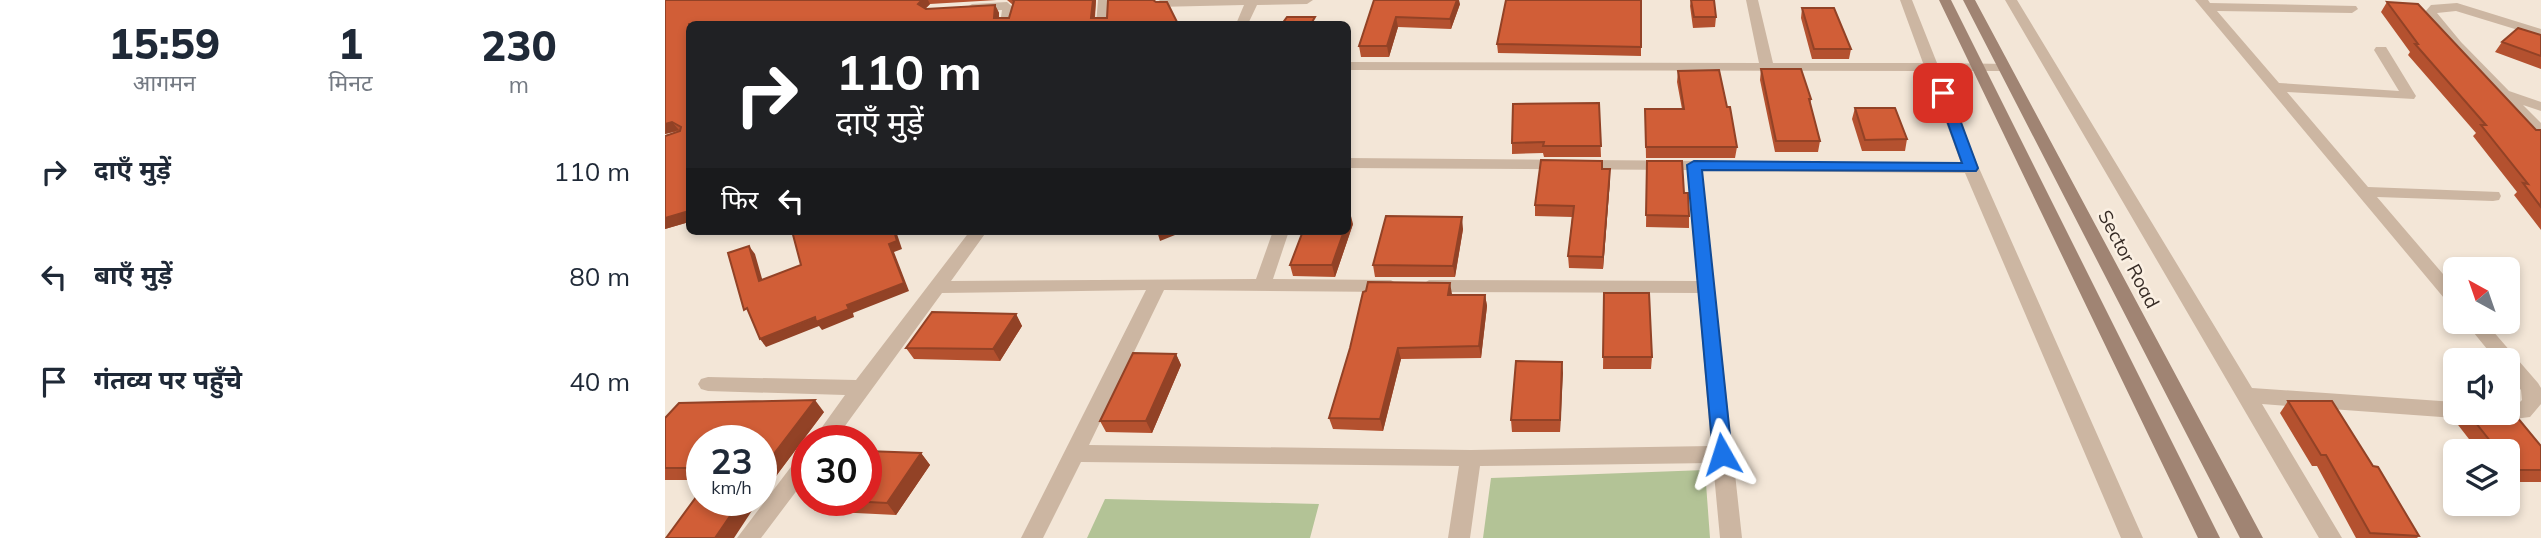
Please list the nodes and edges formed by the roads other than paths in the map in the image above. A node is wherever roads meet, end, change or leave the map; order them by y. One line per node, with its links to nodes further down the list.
1 (1104, 0): 14 (street)
2 (1253, 0): 3 (street); 9 (street); 15 (street)
3 (1307, 0)
4 (1752, 0): 19 (street)
5 (1906, 0): 22 (street)
6 (1945, 0): 20 (main road)
7 (1969, 0): 21 (main road, Sector Road)
8 (2011, 0): 44 (street)
9 (1160, 4)
10 (2205, 4): 12 (street); 23 (street)
11 (958, 9): 13 (street)
12 (2352, 9)
13 (1006, 21)
14 (1102, 21)
15 (1243, 21)
16 (2541, 33): 24 (street)
17 (2381, 50): 23 (street)
18 (1351, 66): 19 (street)
19 (1767, 67): 22 (street)
20 (1978, 67): 21 (street); 22 (street); 57 (main road)
21 (2004, 67): 58 (main road, Sector Road)
22 (1934, 68): 29 (street)
23 (2274, 87): 30 (street)
24 (2506, 94): 25 (street); 26 (street)
25 (2541, 107)
26 (2541, 132)
27 (1351, 163): 28 (street)
28 (1694, 165): 29 (street); 38 (street)
29 (1971, 168): 56 (street)
30 (2363, 192): 31 (street); 36 (street)
31 (2493, 196)
32 (976, 235): 37 (street)
33 (1280, 235): 35 (street)
34 (1158, 284): 35 (street); 37 (street); 48 (street)
35 (1262, 286): 38 (street)
36 (2443, 286)
37 (939, 287): 43 (street)
38 (1706, 287): 49 (street)
39 (2484, 334): 40 (street)
40 (2496, 348)
41 (2520, 376): 46 (street)
42 (708, 384): 43 (street)
43 (862, 388): 47 (street)
44 (2248, 395): 45 (street); 59 (street)
45 (2443, 409)
46 (2520, 411)
47 (834, 425)
48 (1072, 453): 50 (street); 53 (street)
49 (1722, 454): 50 (street); 55 (street)
50 (1471, 458): 54 (street)
51 (791, 482): 52 (street)
52 (748, 538)
53 (1032, 538)
54 (1459, 538)
55 (1731, 538)
56 (2132, 538)
57 (2209, 538)
58 (2252, 538)
59 (2331, 538)

